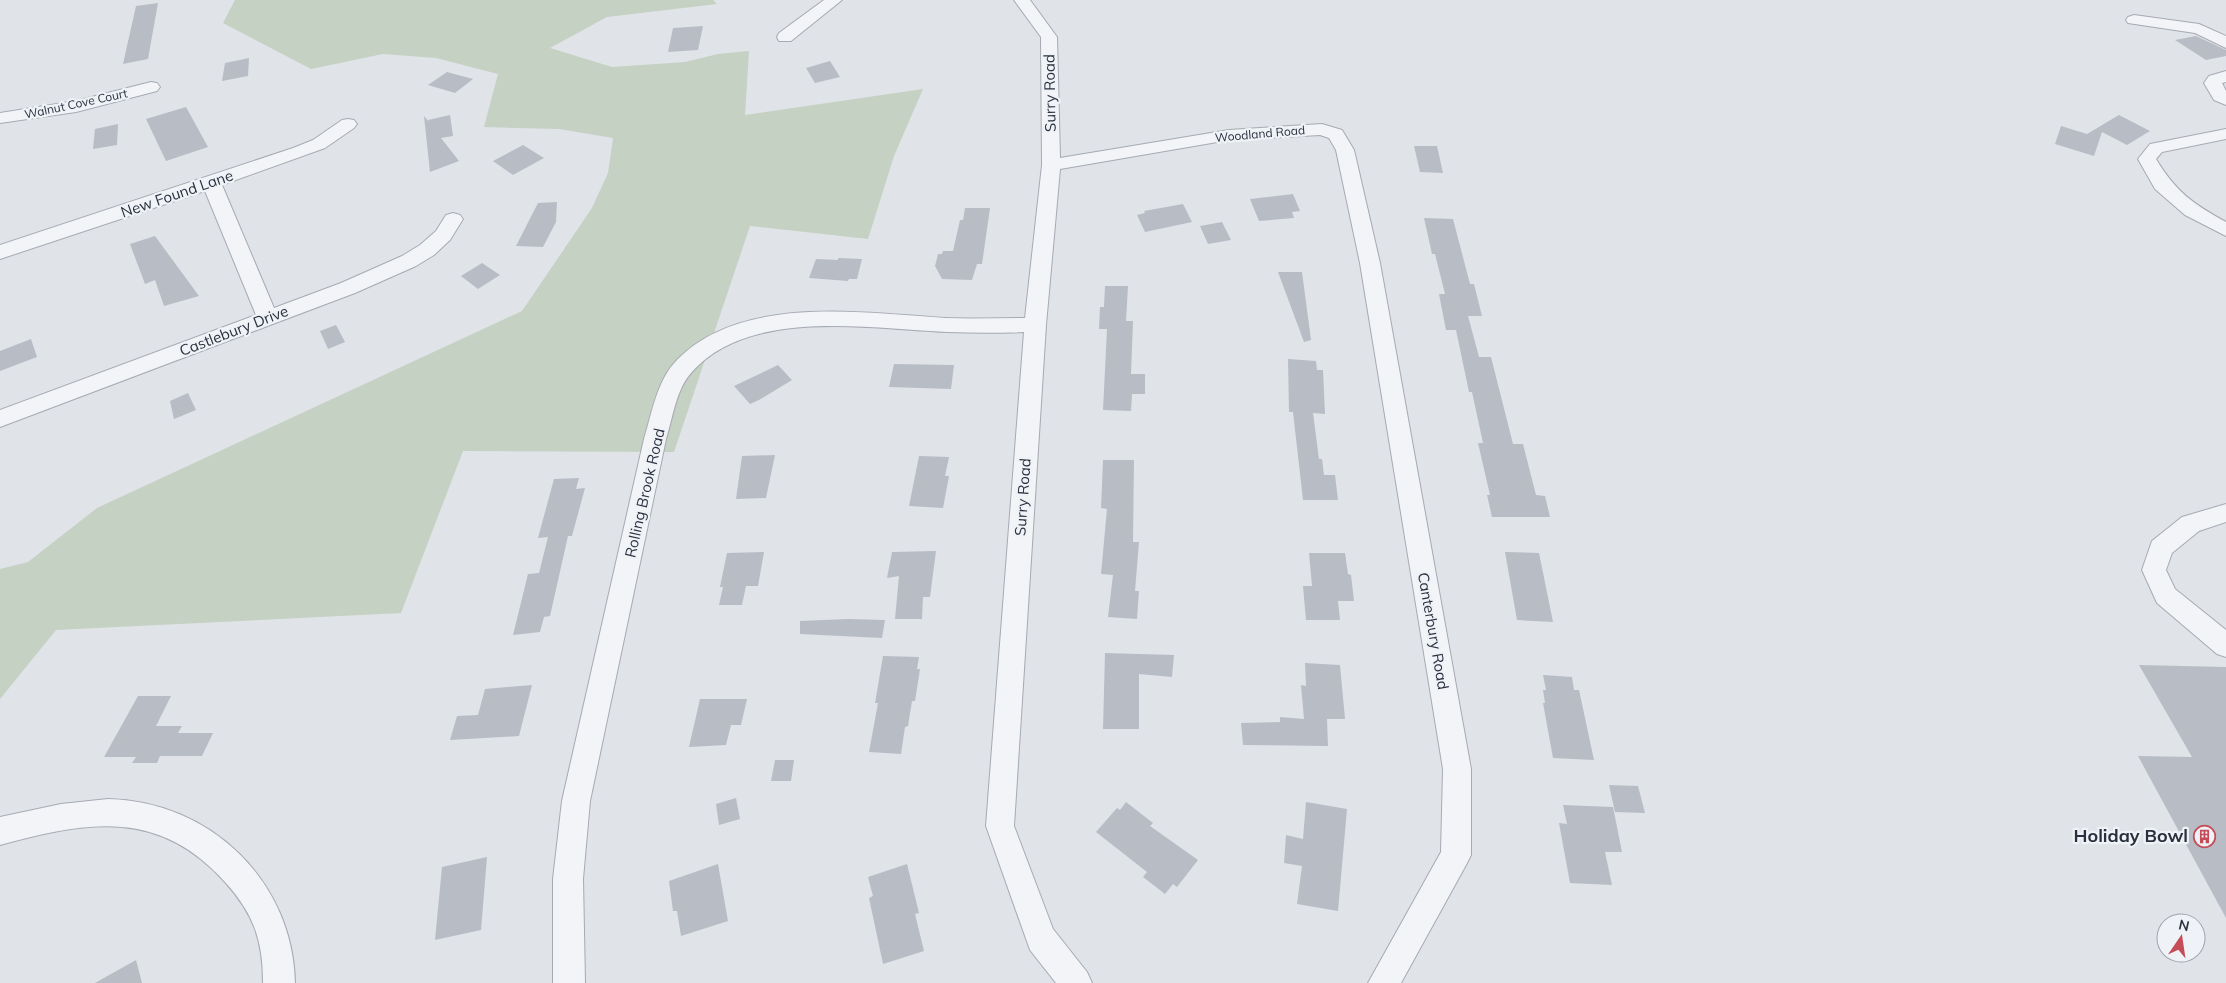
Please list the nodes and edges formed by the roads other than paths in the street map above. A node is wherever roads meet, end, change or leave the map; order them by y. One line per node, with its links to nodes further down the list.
1 (834, 0): 4 (street)
2 (1022, 0): 12 (street, Surry Road)
3 (2134, 20): 5 (street)
4 (785, 37)
5 (2226, 43)
6 (2226, 76): 8 (street)
7 (151, 87): 9 (street, Walnut Cove Court)
8 (2226, 100)
9 (0, 118)
10 (348, 124): 13 (street, New Found Lane)
11 (2226, 134): 15 (street)
12 (1051, 165): 17 (street, Woodland Road); 19 (street, Surry Road)
13 (212, 182): 16 (street, New Found Lane); 18 (street)
14 (453, 219): 18 (street, Castlebury Drive)
15 (2226, 230)
16 (0, 252)
17 (1370, 263): 27 (street, Canterbury Road)
18 (268, 318): 20 (street, Castlebury Drive)
19 (1035, 325): 25 (street, Rolling Brook Road); 26 (street, Surry Road)
20 (0, 419)
21 (2226, 513): 22 (street)
22 (2226, 646)
23 (1, 830): 24 (street)
24 (279, 983)
25 (569, 983)
26 (1076, 983)
27 (1384, 983)

